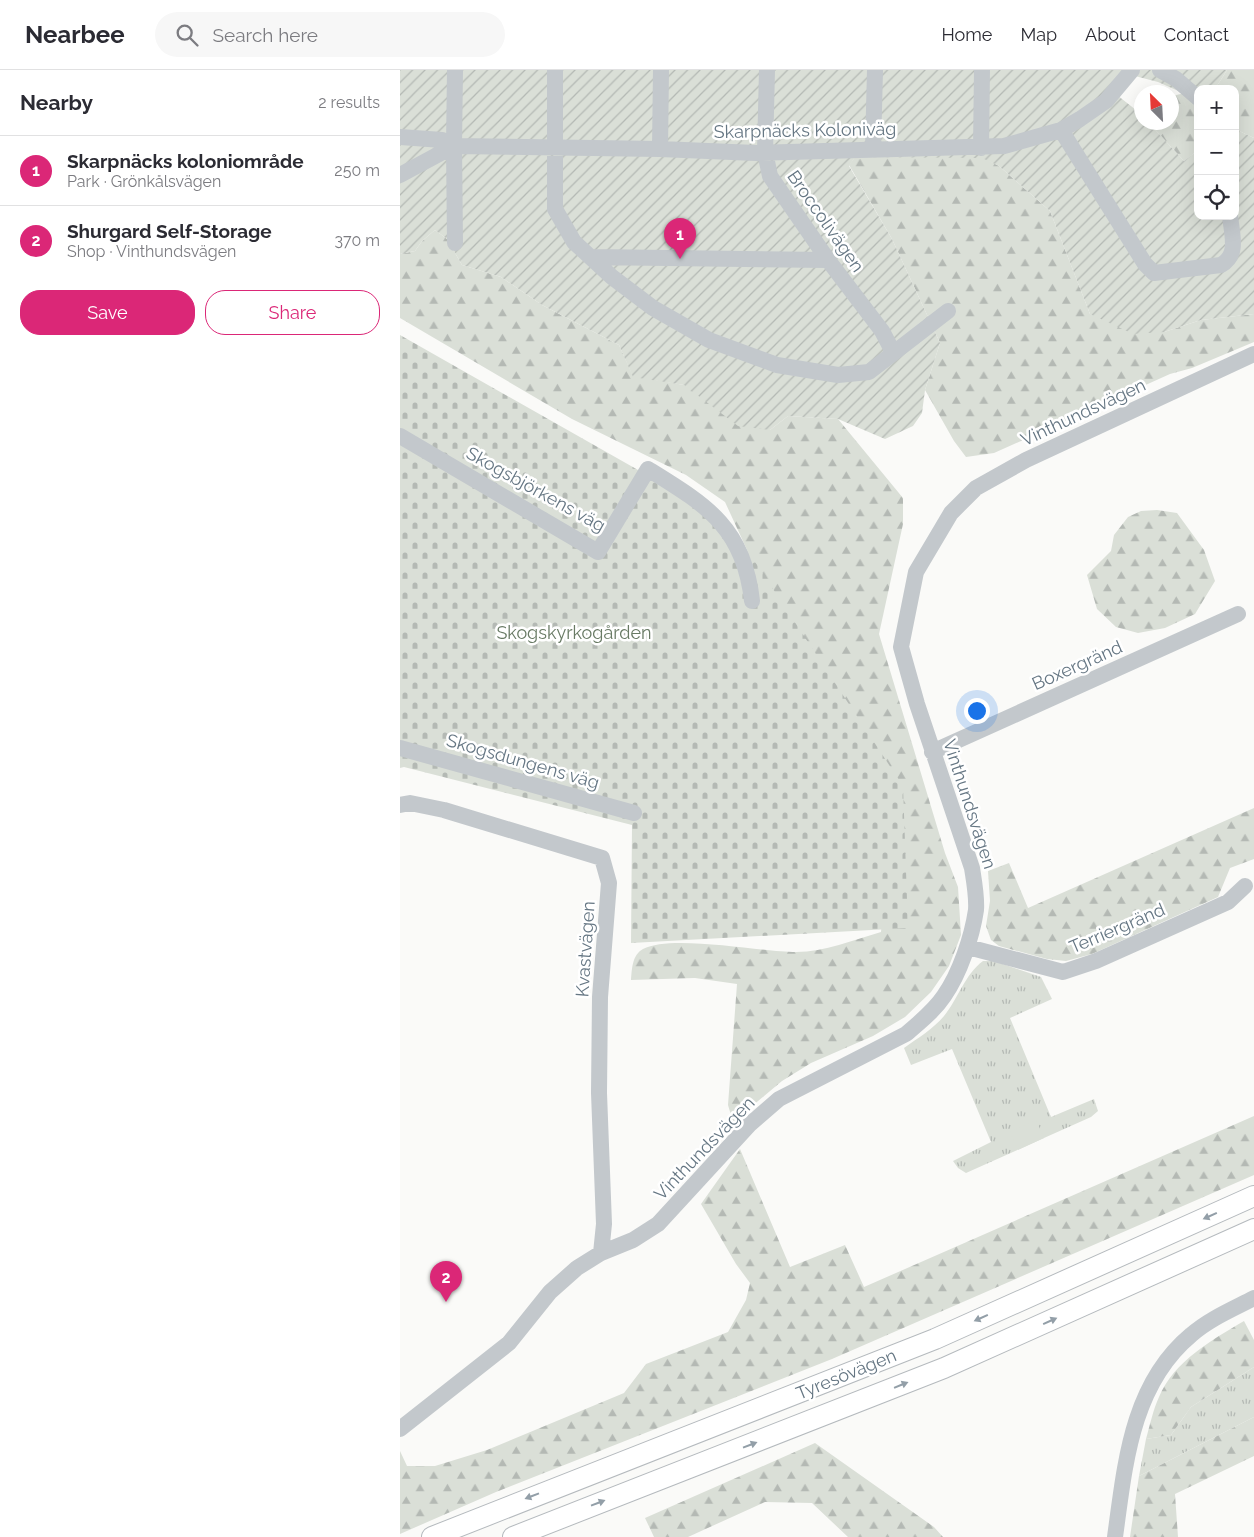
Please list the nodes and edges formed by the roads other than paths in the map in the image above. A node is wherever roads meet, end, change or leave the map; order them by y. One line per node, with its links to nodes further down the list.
1 (455, 70): 12 (street)
2 (555, 70): 13 (street)
3 (661, 70): 15 (street)
4 (767, 70): 17 (street, Broccolivägen)
5 (875, 70): 16 (street)
6 (982, 70): 14 (street)
7 (1132, 70): 10 (street, Skarpnäcks Koloniväg)
8 (1160, 70): 9 (street)
9 (1194, 95)
10 (1061, 130): 14 (street, Skarpnäcks Koloniväg); 21 (street)
11 (400, 137): 12 (street, Skarpnäcks Koloniväg)
12 (454, 146): 13 (street, Skarpnäcks Koloniväg); 19 (street); 22 (street)
13 (554, 148): 15 (street, Skarpnäcks Koloniväg); 23 (street)
14 (981, 148): 16 (street, Skarpnäcks Koloniväg)
15 (660, 149): 17 (street, Skarpnäcks Koloniväg)
16 (873, 149): 17 (street, Skarpnäcks Koloniväg)
17 (765, 152): 24 (street, Broccolivägen)
18 (400, 163): 19 (street)
19 (423, 163): 20 (street)
20 (400, 175)
21 (1230, 220)
22 (455, 243)
23 (591, 257): 24 (street); 26 (street)
24 (828, 260): 26 (street, Broccolivägen)
25 (948, 310): 26 (street)
26 (893, 352)
27 (1254, 354): 32 (street, Vinthundsvägen)
28 (400, 436): 29 (street, Skogsbjörkens väg)
29 (752, 601)
30 (1238, 614): 32 (street, Boxergränd)
31 (400, 748): 34 (street, Skogsdungens väg)
32 (932, 752): 36 (street, Vinthundsvägen)
33 (400, 806): 39 (street, Kvastvägen)
34 (634, 813)
35 (1245, 886): 36 (street, Terriergränd)
36 (968, 947): 39 (street, Vinthundsvägen)
37 (1254, 1196): 42 (main road, Tyresövägen, one-way to 42)
38 (1254, 1229): 43 (main road, Tyresövägen, one-way to 38)
39 (601, 1253): 41 (street, Vinthundsvägen)
40 (1252, 1304): 44 (street)
41 (400, 1429)
42 (432, 1537)
43 (513, 1537)
44 (1115, 1537)

